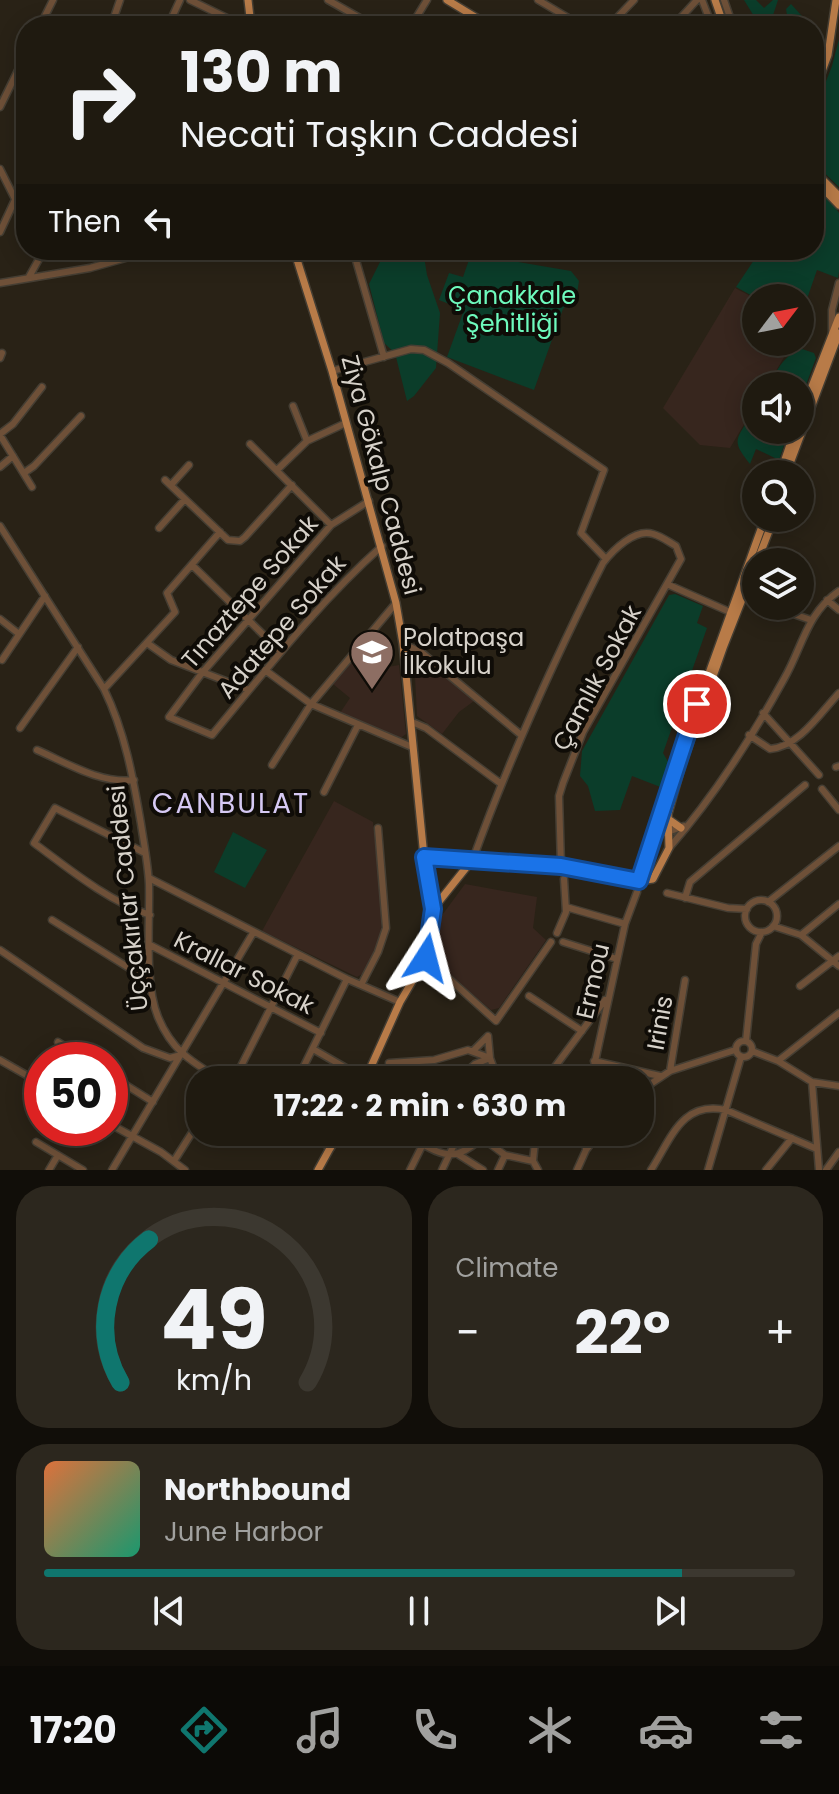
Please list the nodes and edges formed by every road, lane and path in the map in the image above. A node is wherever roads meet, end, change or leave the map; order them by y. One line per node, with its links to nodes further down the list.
1 (190, 0): 10 (street)
2 (328, 0): 11 (street)
3 (447, 0): 7 (main road)
4 (538, 0): 12 (street)
5 (634, 0): 13 (street)
6 (700, 0): 14 (street)
7 (457, 3): 9 (main road)
8 (837, 5): 15 (main road)
9 (472, 15)
10 (223, 16)
11 (356, 16)
12 (565, 16)
13 (619, 16)
14 (683, 16)
15 (824, 66)
16 (16, 74): 17 (street)
17 (0, 107)
18 (0, 169): 22 (street)
19 (824, 181): 21 (main road)
20 (824, 189): 23 (main road)
21 (839, 196)
22 (15, 199): 24 (street)
23 (839, 205)
24 (0, 232)
25 (38, 260): 29 (street)
26 (117, 260): 29 (street)
27 (297, 260): 35 (main road, Ziya Gökalp Caddesi)
28 (356, 260): 34 (street)
29 (29, 277): 30 (street)
30 (0, 283)
31 (839, 283): 33 (street)
32 (839, 317): 33 (main road)
33 (835, 333): 36 (main road); 45 (main road)
34 (384, 357): 35 (street); 60 (street)
35 (332, 371): 40 (main road, Ziya Gökalp Caddesi)
36 (814, 383)
37 (42, 387): 41 (street)
38 (293, 406): 42 (street)
39 (81, 416): 49 (street)
40 (346, 423): 42 (street); 53 (main road, Ziya Gökalp Caddesi)
41 (0, 435): 44 (street)
42 (307, 441): 48 (street)
43 (250, 444): 48 (street)
44 (13, 456): 47 (street); 49 (street)
45 (788, 460)
46 (189, 465): 52 (street)
47 (0, 467)
48 (277, 470): 50 (street)
49 (24, 473): 51 (street)
50 (292, 485): 54 (street); 57 (street)
51 (32, 487)
52 (185, 499): 56 (street); 57 (street)
53 (369, 501): 54 (street, Tınaztepe Sokak); 59 (main road, Ziya Gökalp Caddesi)
54 (331, 525): 72 (street, Tınaztepe Sokak)
55 (0, 526): 64 (street, Üççakırlar Caddesi)
56 (159, 528)
57 (220, 532): 61 (street)
58 (760, 532): 69 (main road)
59 (382, 546): 67 (main road, Ziya Gökalp Caddesi); 78 (street, Adatepe Sokak)
60 (606, 559): 62 (street, Çamlık Sokak); 90 (street)
61 (192, 565): 72 (street); 75 (street)
62 (669, 585): 69 (street); 117 (street, Çamlık Sokak)
63 (839, 591): 66 (street)
64 (45, 596): 74 (street); 77 (street, Üççakırlar Caddesi)
65 (742, 600): 104 (main road)
66 (827, 600): 68 (street); 70 (street)
67 (396, 603): 76 (main road, Ziya Gökalp Caddesi); 85 (street)
68 (839, 610)
69 (730, 612): 109 (main road)
70 (814, 616)
71 (0, 619): 74 (street)
72 (247, 620): 78 (street); 81 (street, Tınaztepe Sokak)
73 (811, 620): 86 (street)
74 (19, 634): 79 (street)
75 (147, 643): 81 (street); 82 (street)
76 (403, 644): 87 (main road, Ziya Gökalp Caddesi); 90 (street)
77 (78, 647): 82 (street, Üççakırlar Caddesi); 89 (street)
78 (281, 652): 80 (street, Adatepe Sokak)
79 (2, 660)
80 (265, 670): 83 (street, Adatepe Sokak); 85 (street)
81 (202, 673): 83 (street); 91 (street, Tınaztepe Sokak)
82 (104, 689): 98 (street, Üççakırlar Caddesi)
83 (249, 690): 91 (street, Adatepe Sokak)
84 (839, 693): 93 (street)
85 (311, 704): 88 (street); 96 (street)
86 (763, 713): 92 (street); 93 (street)
87 (412, 722): 94 (main road, Ziya Gökalp Caddesi); 99 (street)
88 (358, 725): 94 (street); 102 (street)
89 (20, 728)
90 (520, 734): 99 (street)
91 (212, 735)
92 (749, 735): 93 (street); 105 (street)
93 (792, 742): 97 (street)
94 (412, 747): 114 (main road, Ziya Gökalp Caddesi)
95 (37, 750): 98 (street)
96 (272, 765)
97 (819, 775)
98 (134, 780): 113 (street, Üççakırlar Caddesi)
99 (500, 783): 115 (street)
100 (805, 785): 123 (street)
101 (822, 789): 103 (street)
102 (324, 792)
103 (839, 810)
104 (668, 819): 107 (main road); 108 (main road)
105 (691, 822): 107 (street); 111 (street)
106 (378, 828): 151 (street)
107 (681, 828): 108 (street)
108 (669, 833): 109 (street); 111 (main road)
109 (654, 837): 120 (main road)
110 (839, 846): 112 (street)
111 (669, 848): 120 (main road)
112 (832, 851): 116 (street); 124 (street)
113 (145, 853): 118 (street, Üççakırlar Caddesi); 129 (street)
114 (424, 857): 115 (main road); 127 (main road, Ziya Gökalp Caddesi)
115 (473, 859): 117 (main road); 127 (main road)
116 (839, 860)
117 (561, 866): 120 (main road)
118 (149, 878): 129 (street, Üççakırlar Caddesi); 135 (street)
119 (564, 879): 126 (street)
120 (639, 881)
121 (637, 892): 131 (street, Ermou)
122 (667, 893): 123 (street)
123 (685, 898): 128 (street)
124 (768, 902): 128 (street); 132 (street)
125 (839, 904): 137 (street)
126 (566, 907): 131 (street); 136 (street)
127 (433, 909): 144 (main road)
128 (747, 909): 133 (street)
129 (150, 915): 141 (street, Üççakırlar Caddesi)
130 (52, 920): 147 (street)
131 (625, 924): 145 (street, Ermou)
132 (773, 926): 134 (street); 137 (street)
133 (751, 928): 134 (street); 140 (street)
134 (762, 932): 140 (street)
135 (253, 933): 143 (street); 150 (street)
136 (557, 933)
137 (801, 935): 146 (street)
138 (551, 942): 144 (street)
139 (563, 942): 145 (street)
140 (756, 944): 160 (street)
141 (150, 945): 147 (street, Üççakırlar Caddesi); 150 (street, Krallar Sokak)
142 (0, 950): 165 (street)
143 (298, 954): 148 (street); 156 (street)
144 (426, 958): 155 (main road)
145 (617, 959): 154 (street, Ermou)
146 (837, 961): 152 (street)
147 (150, 978): 165 (street, Üççakırlar Caddesi)
148 (347, 979): 151 (street); 159 (street)
149 (685, 980): 181 (street, Irinis)
150 (224, 985): 156 (street, Krallar Sokak); 165 (street)
151 (361, 985): 155 (street)
152 (800, 986)
153 (529, 996): 158 (street)
154 (608, 997): 158 (street); 169 (street, Ermou)
155 (400, 1002): 176 (main road)
156 (271, 1009): 159 (street, Krallar Sokak); 173 (street)
157 (839, 1013): 170 (street)
158 (582, 1031): 179 (street)
159 (321, 1033): 161 (street)
160 (746, 1041): 162 (street); 164 (street)
161 (313, 1049): 174 (street); 175 (street)
162 (735, 1050): 166 (street); 181 (street)
163 (473, 1051): 167 (street); 167 (street); 171 (street)
164 (752, 1051): 166 (street); 170 (street)
165 (181, 1055): 172 (street); 188 (street)
166 (741, 1057): 189 (street)
167 (490, 1058): 177 (street); 178 (street)
168 (0, 1060): 182 (street)
169 (594, 1061): 180 (street, Ermou); 183 (street)
170 (778, 1061): 185 (street)
171 (389, 1063)
172 (199, 1066)
173 (241, 1066)
174 (304, 1066)
175 (342, 1066)
176 (371, 1066)
177 (473, 1066)
178 (493, 1066)
179 (556, 1066)
180 (593, 1066)
181 (670, 1071): 183 (street)
182 (24, 1074)
183 (660, 1076): 184 (street)
184 (654, 1080)
185 (812, 1082): 187 (street); 205 (street)
186 (128, 1086): 188 (street)
187 (839, 1086)
188 (153, 1102): 191 (street)
189 (726, 1110): 192 (street); 225 (street); 226 (street)
190 (128, 1134): 191 (street)
191 (133, 1137): 212 (street); 216 (street)
192 (792, 1138): 205 (street); 227 (street)
193 (186, 1142): 212 (street)
194 (43, 1146): 209 (street)
195 (328, 1146): 204 (street)
196 (422, 1146): 219 (street)
197 (428, 1146): 208 (street)
198 (452, 1146): 208 (street)
199 (471, 1146): 210 (street)
200 (496, 1146): 211 (street)
201 (535, 1146): 213 (street)
202 (586, 1146): 206 (street)
203 (589, 1146): 206 (street)
204 (331, 1148): 218 (main road)
205 (817, 1149): 228 (street)
206 (586, 1150): 224 (street)
207 (839, 1152): 229 (street)
208 (448, 1154): 210 (street); 220 (street)
209 (58, 1155): 214 (street); 215 (street)
210 (459, 1155): 221 (street)
211 (505, 1155): 213 (street); 222 (street)
212 (174, 1161): 217 (street)
213 (533, 1161): 223 (street)
214 (49, 1170)
215 (83, 1170)
216 (112, 1170)
217 (185, 1170)
218 (318, 1170)
219 (410, 1170)
220 (442, 1170)
221 (483, 1170)
222 (498, 1170)
223 (538, 1170)
224 (577, 1170)
225 (651, 1170)
226 (708, 1170)
227 (766, 1170)
228 (819, 1170)
229 (826, 1170)

